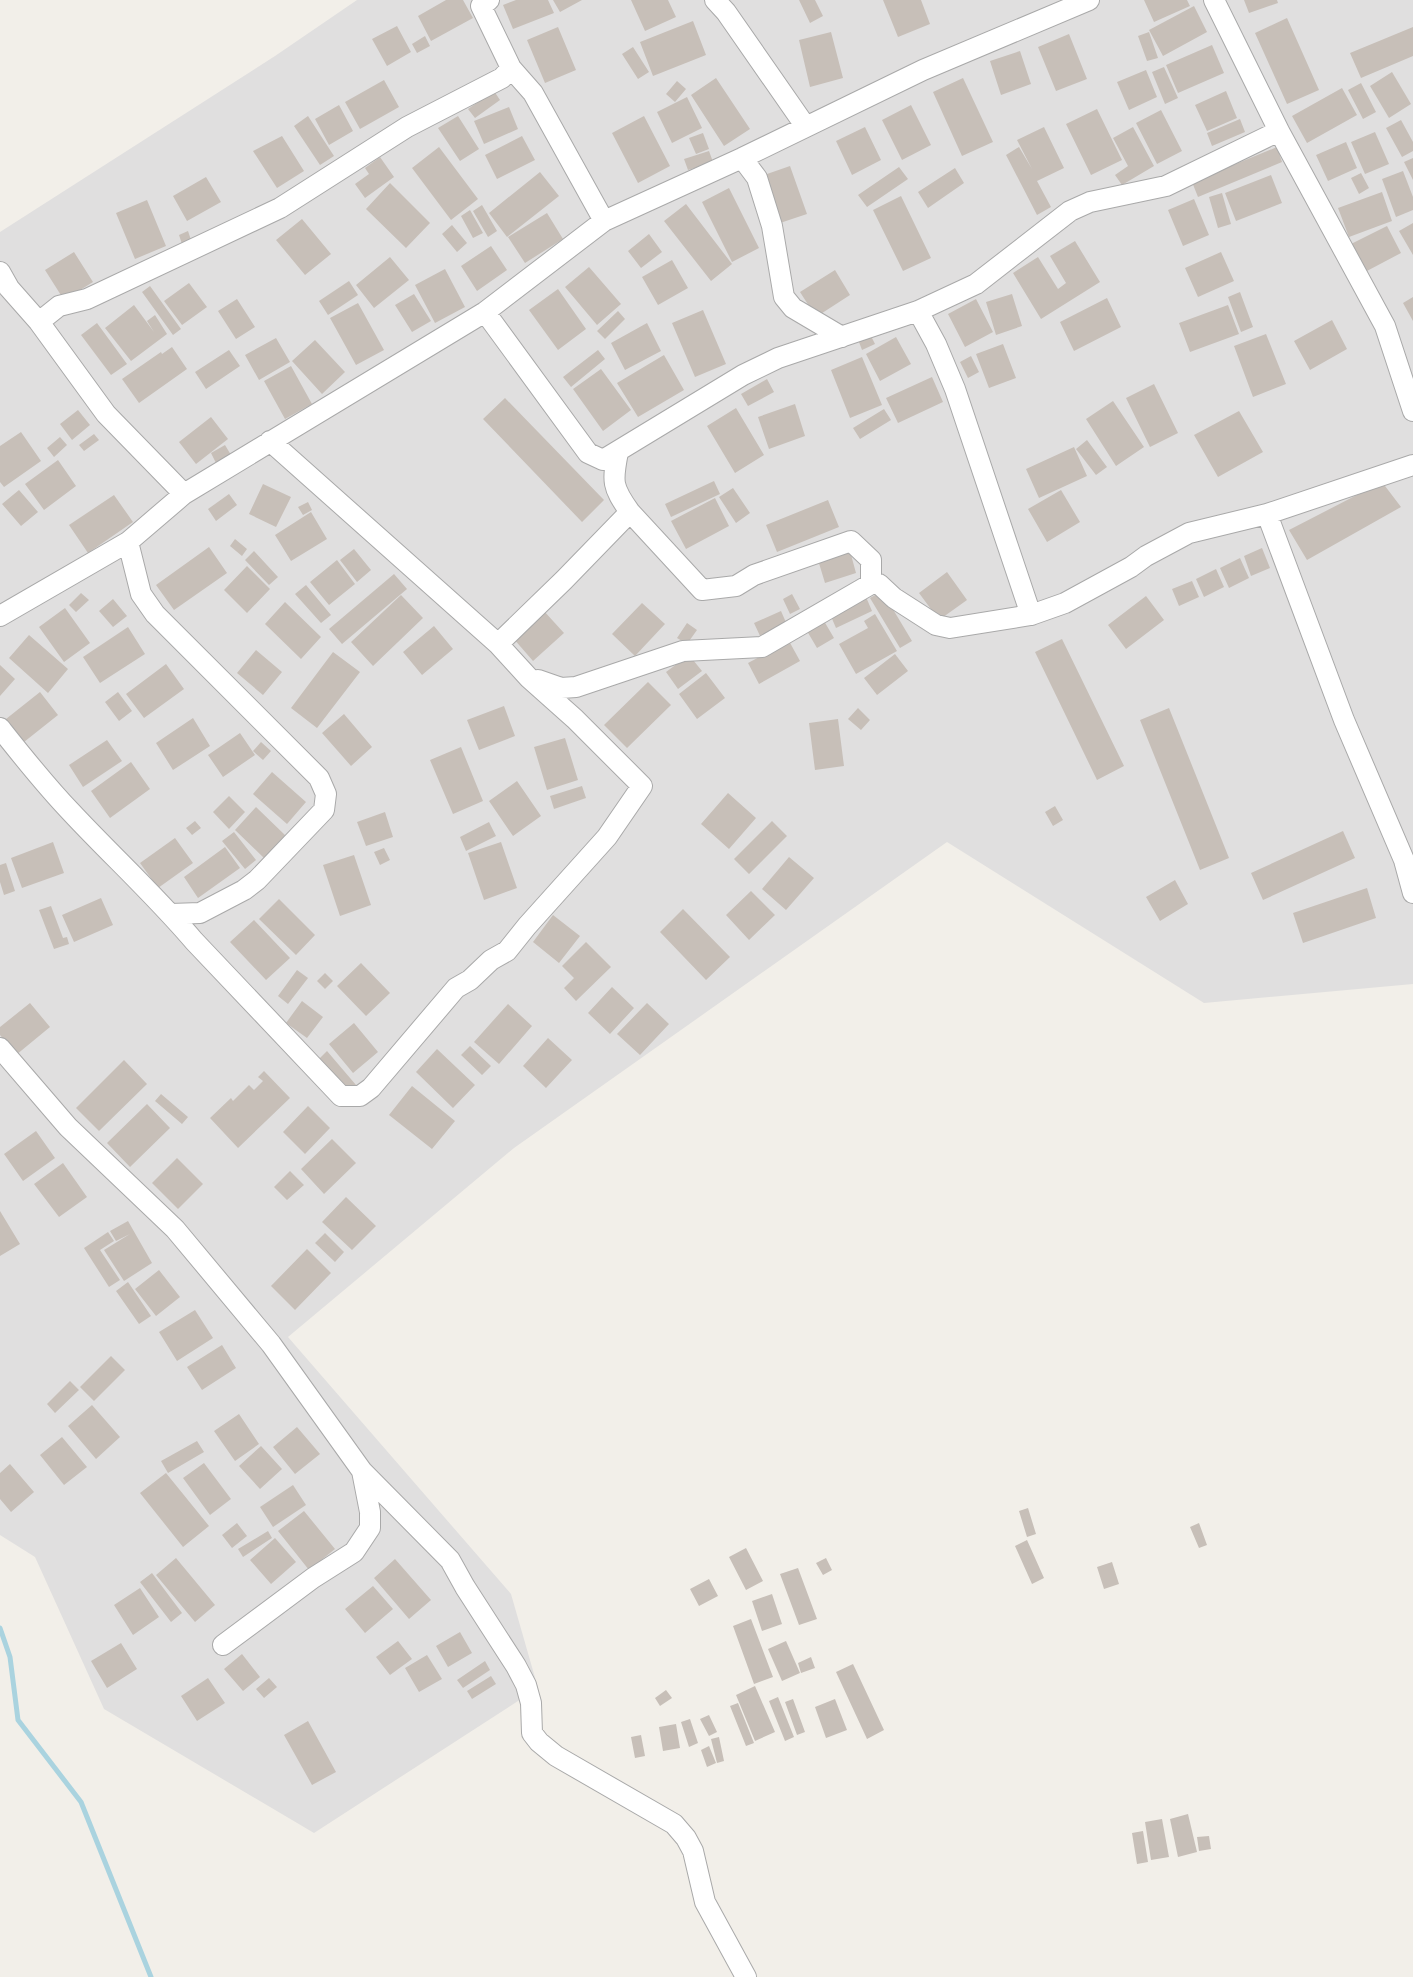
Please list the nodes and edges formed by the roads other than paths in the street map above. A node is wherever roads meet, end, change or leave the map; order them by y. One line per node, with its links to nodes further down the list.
1 (715, 0): 6 (street)
2 (1089, 0): 6 (street)
3 (1214, 0): 7 (street)
4 (482, 2): 5 (street)
5 (511, 68): 9 (street); 13 (street)
6 (806, 127): 8 (street)
7 (1279, 131): 11 (street); 15 (street)
8 (742, 158): 9 (street); 14 (street)
9 (604, 220): 12 (street)
10 (0, 272): 13 (street)
11 (918, 311): 14 (street); 24 (street)
12 (484, 312): 16 (street); 17 (street)
13 (39, 322): 19 (street)
14 (843, 337): 17 (street)
15 (1413, 411)
16 (270, 441): 19 (street); 26 (street)
17 (618, 452): 20 (street)
18 (1413, 465): 21 (street)
19 (184, 494): 22 (street)
20 (630, 512): 23 (street); 26 (street)
21 (1267, 514): 24 (street); 29 (street)
22 (128, 542): 25 (street); 30 (street)
23 (871, 584): 24 (street); 27 (street)
24 (1031, 615)
25 (0, 616)
26 (498, 644): 27 (street)
27 (529, 678): 32 (street)
28 (0, 728): 31 (street)
29 (1413, 893)
30 (200, 913): 31 (street); 32 (street)
31 (171, 914): 32 (street)
32 (194, 941)
33 (0, 1048): 34 (street)
34 (362, 1471): 35 (street); 36 (street)
35 (223, 1644)
36 (746, 1977)

